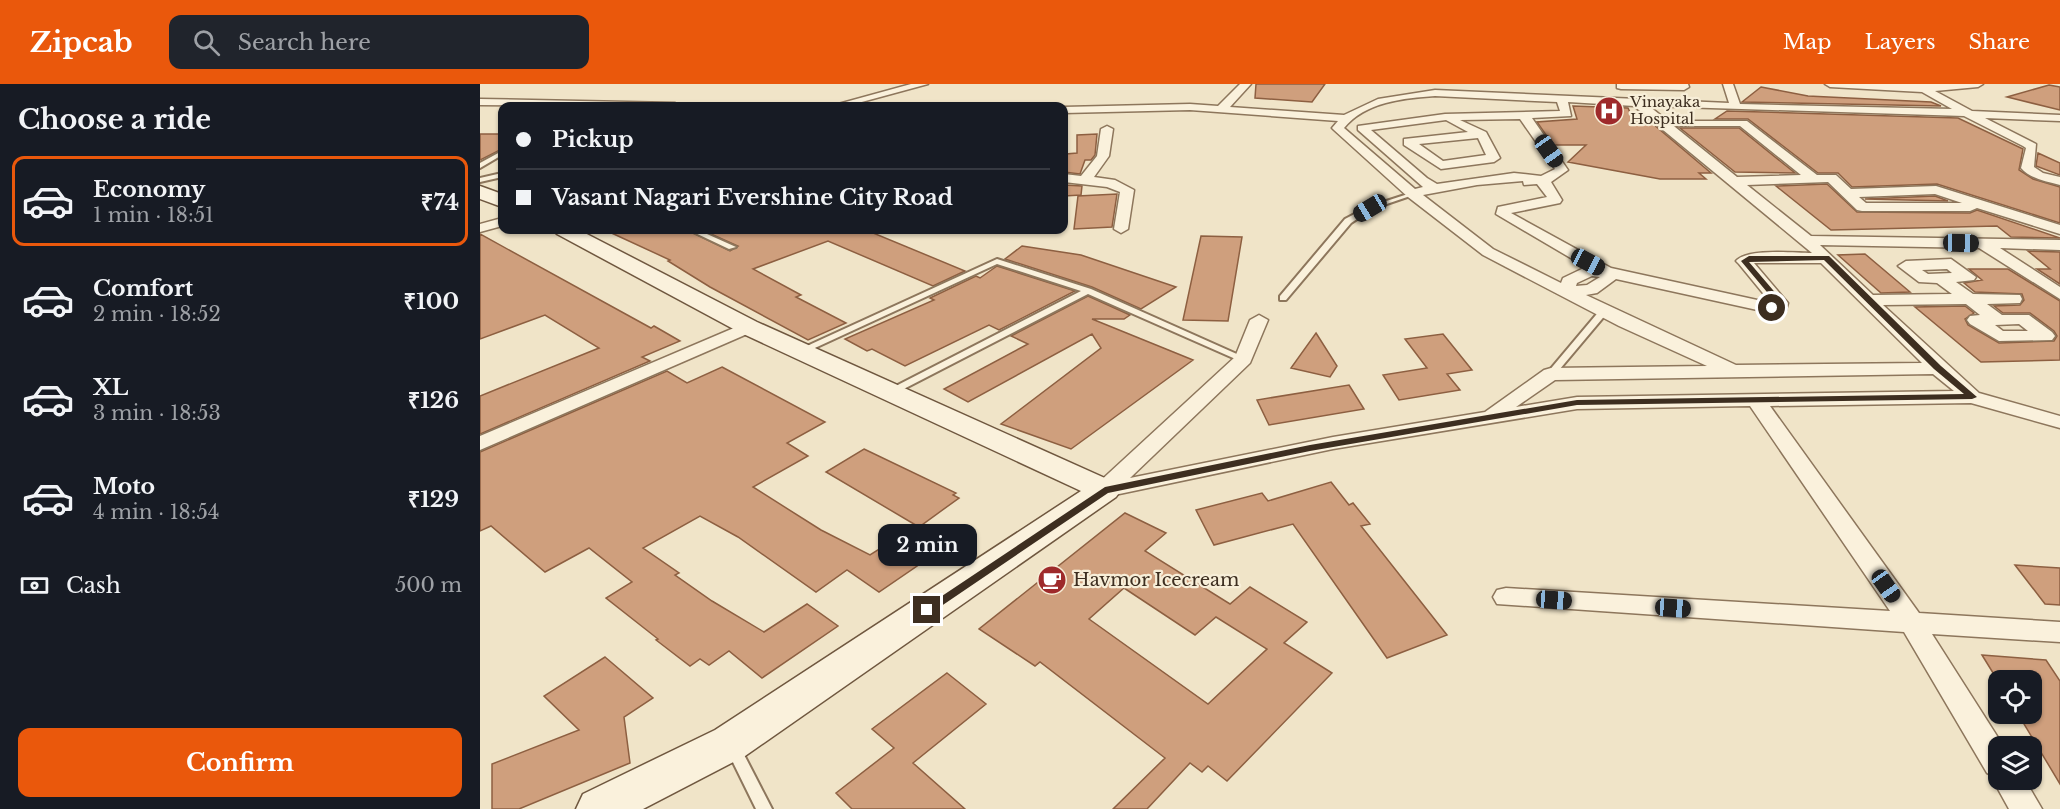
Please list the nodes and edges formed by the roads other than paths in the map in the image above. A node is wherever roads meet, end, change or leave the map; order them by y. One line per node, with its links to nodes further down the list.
1 (923, 84): 12 (street)
2 (1246, 84): 15 (street)
3 (1683, 84): 7 (street)
4 (1728, 84): 14 (street)
5 (1830, 84): 8 (street)
6 (1978, 84): 8 (street)
7 (1619, 85): 13 (street)
8 (1924, 89): 18 (street)
9 (1562, 100): 13 (street); 17 (street); 19 (street); 21 (street)
10 (480, 102): 11 (street)
11 (498, 102)
12 (852, 102)
13 (1631, 103): 14 (street); 36 (street)
14 (1736, 107): 18 (street)
15 (1222, 108): 16 (street); 21 (street)
16 (1068, 110)
17 (1420, 111): 20 (street); 38 (street)
18 (1966, 113): 22 (street); 37 (street)
19 (1523, 114): 20 (street); 33 (street)
20 (1445, 117): 25 (street)
21 (1344, 118): 40 (street)
22 (2060, 118)
23 (1677, 123): 32 (street)
24 (1107, 129): 35 (street)
25 (1482, 134): 27 (street); 27 (street)
26 (498, 155): 28 (lane)
27 (1494, 158): 30 (street)
28 (480, 166)
29 (498, 176): 34 (lane)
30 (1520, 176): 33 (street); 38 (street)
31 (1068, 178): 35 (street)
32 (1814, 178): 36 (street); 45 (street)
33 (1538, 179): 40 (street); 53 (street)
34 (480, 180)
35 (1085, 180): 44 (street)
36 (1734, 181): 48 (street)
37 (2060, 181)
38 (1435, 188): 40 (street)
39 (480, 192): 41 (street)
40 (1413, 194): 56 (street); 58 (lane)
41 (498, 199)
42 (498, 223): 43 (street)
43 (480, 228)
44 (1121, 229)
45 (2060, 230)
46 (572, 234): 65 (street)
47 (702, 234): 51 (lane)
48 (1807, 240): 49 (street); 52 (street)
49 (1982, 243): 50 (street); 57 (street)
50 (2060, 245)
51 (732, 247)
52 (1826, 258): 53 (street); 60 (street)
53 (1606, 272): 56 (street)
54 (1940, 278): 61 (street)
55 (1088, 291): 66 (lane); 67 (lane); 71 (lane)
56 (1567, 292): 62 (street)
57 (2060, 294)
58 (1282, 298)
59 (2014, 299): 61 (street)
60 (1870, 300): 61 (street); 68 (street)
61 (1968, 300): 64 (street)
62 (1604, 311): 69 (street); 70 (lane)
63 (1259, 320): 67 (street)
64 (1998, 320)
65 (748, 327): 66 (street); 77 (street)
66 (801, 351): 71 (street)
67 (1243, 358): 78 (street)
68 (1938, 368): 69 (street); 72 (street)
69 (1731, 370): 70 (street)
70 (1551, 374): 74 (street); 75 (street)
71 (891, 392): 78 (street)
72 (1972, 397): 73 (street); 76 (street)
73 (1756, 400): 74 (street); 80 (street)
74 (1577, 403): 75 (street)
75 (1491, 416): 78 (street)
76 (2060, 422)
77 (480, 444)
78 (1105, 490): 82 (street)
79 (1506, 597): 80 (street)
80 (1912, 623): 81 (street); 83 (street)
81 (2060, 632)
82 (730, 743): 85 (street); 86 (lane)
83 (1988, 748)
84 (2014, 790): 87 (street)
85 (599, 809)
86 (764, 809)
87 (2026, 809)

